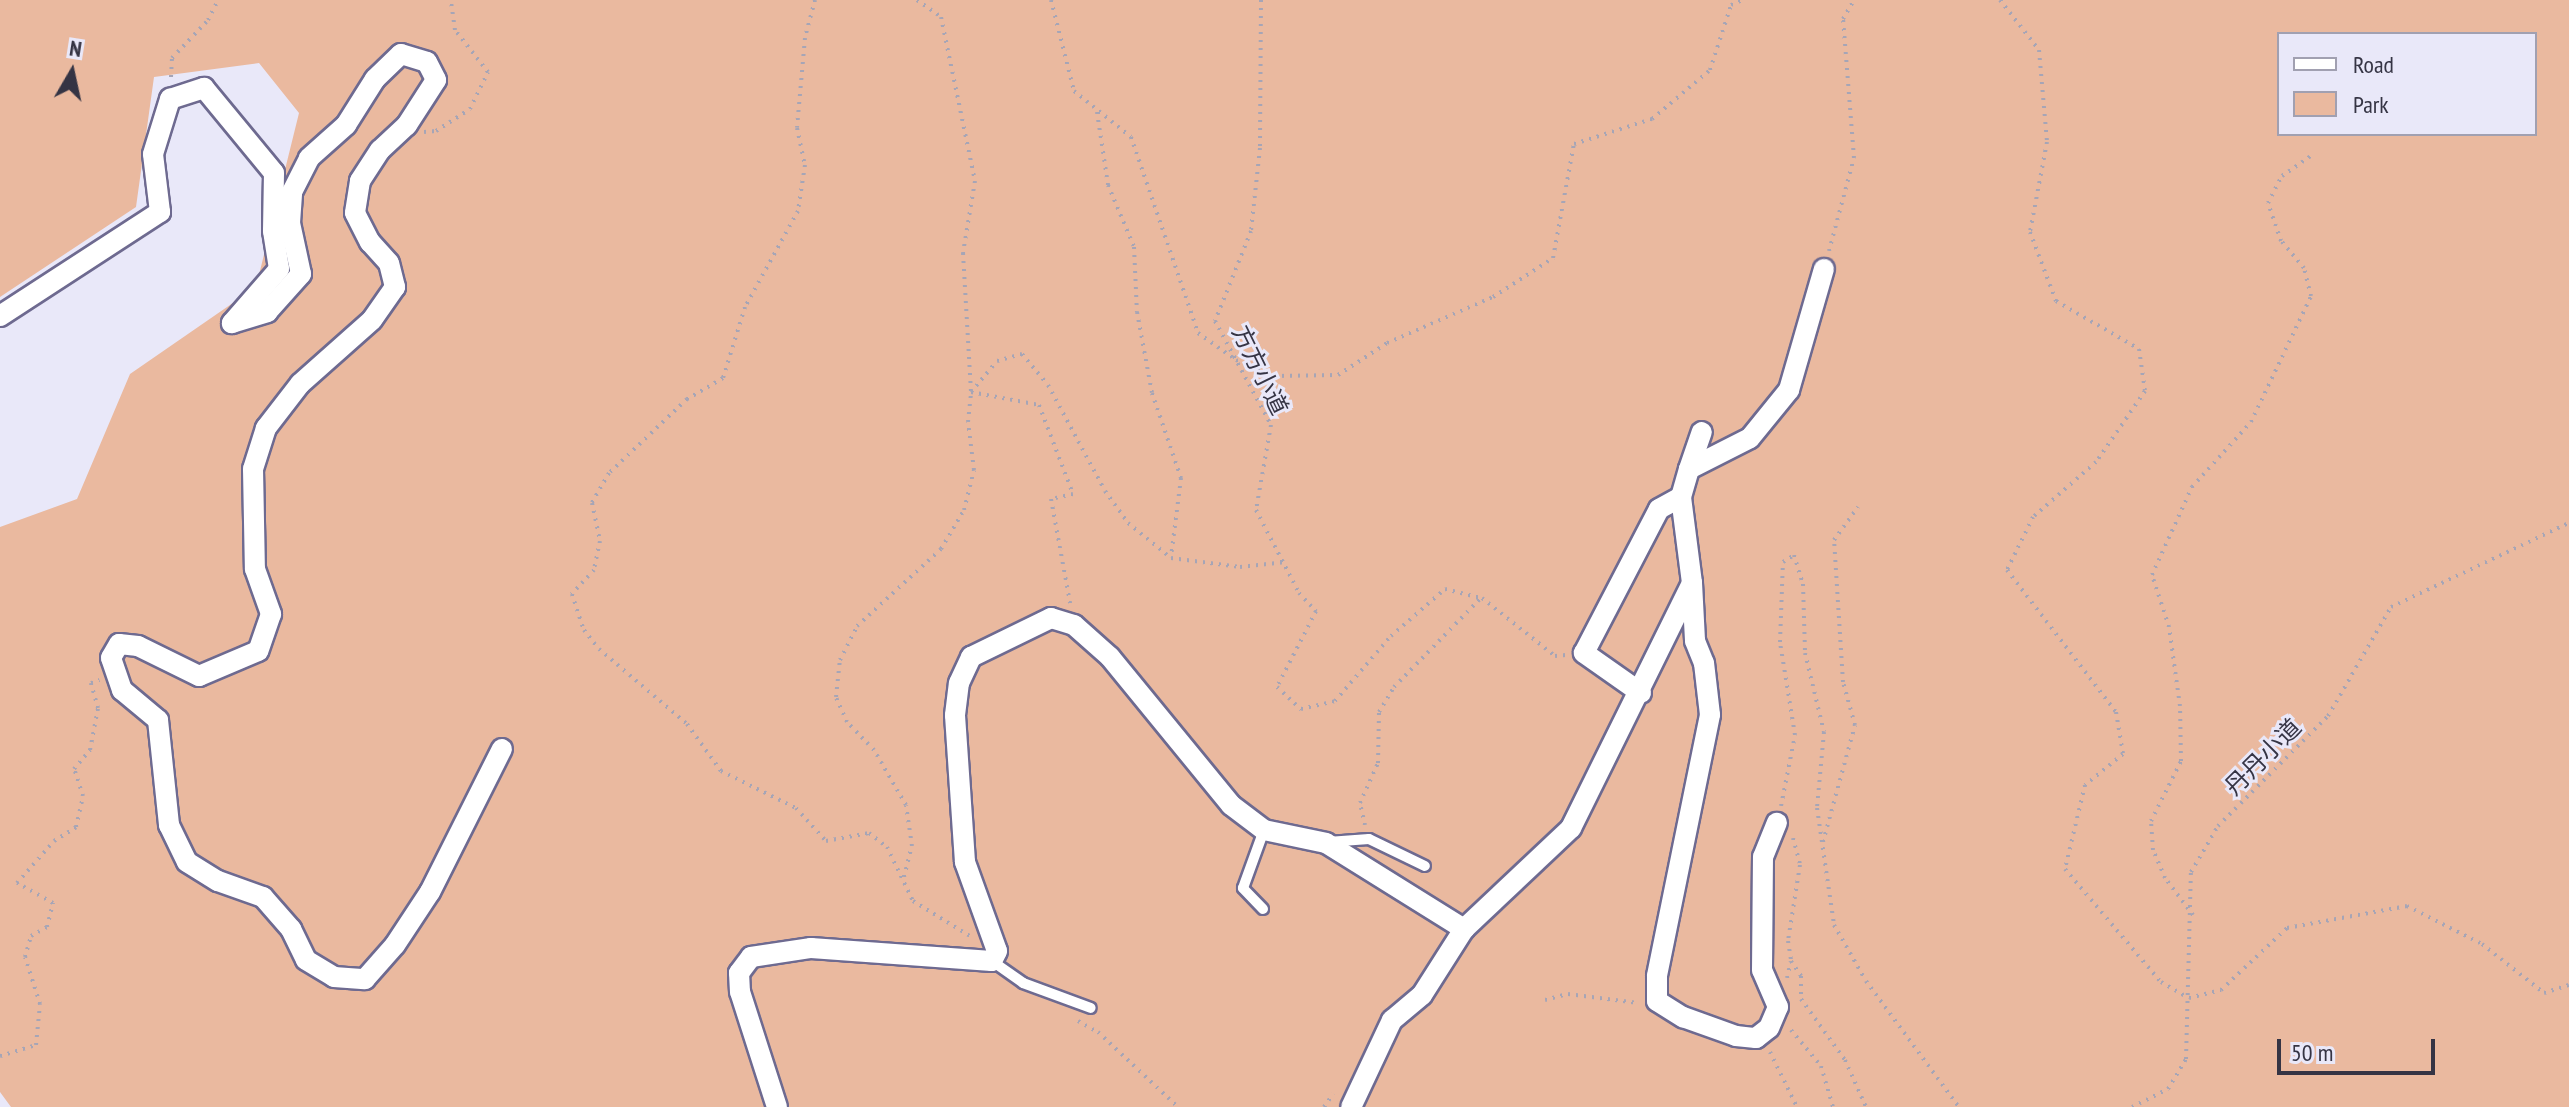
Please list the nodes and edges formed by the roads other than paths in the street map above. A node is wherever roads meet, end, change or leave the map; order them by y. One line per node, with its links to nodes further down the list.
1 (1824, 269): 4 (street)
2 (0, 316): 8 (street)
3 (1702, 432): 4 (street)
4 (1689, 469): 5 (street)
5 (1681, 497): 6 (street); 7 (street)
6 (1692, 583): 7 (street); 9 (street)
7 (1641, 693): 14 (street)
8 (502, 749)
9 (1777, 823)
10 (1264, 830): 11 (street); 13 (lane); 15 (street)
11 (1326, 843): 12 (lane); 14 (street)
12 (1425, 866)
13 (1263, 909)
14 (1464, 929): 18 (street)
15 (994, 956): 16 (lane); 17 (street)
16 (1091, 1008)
17 (777, 1107)
18 (1351, 1107)

